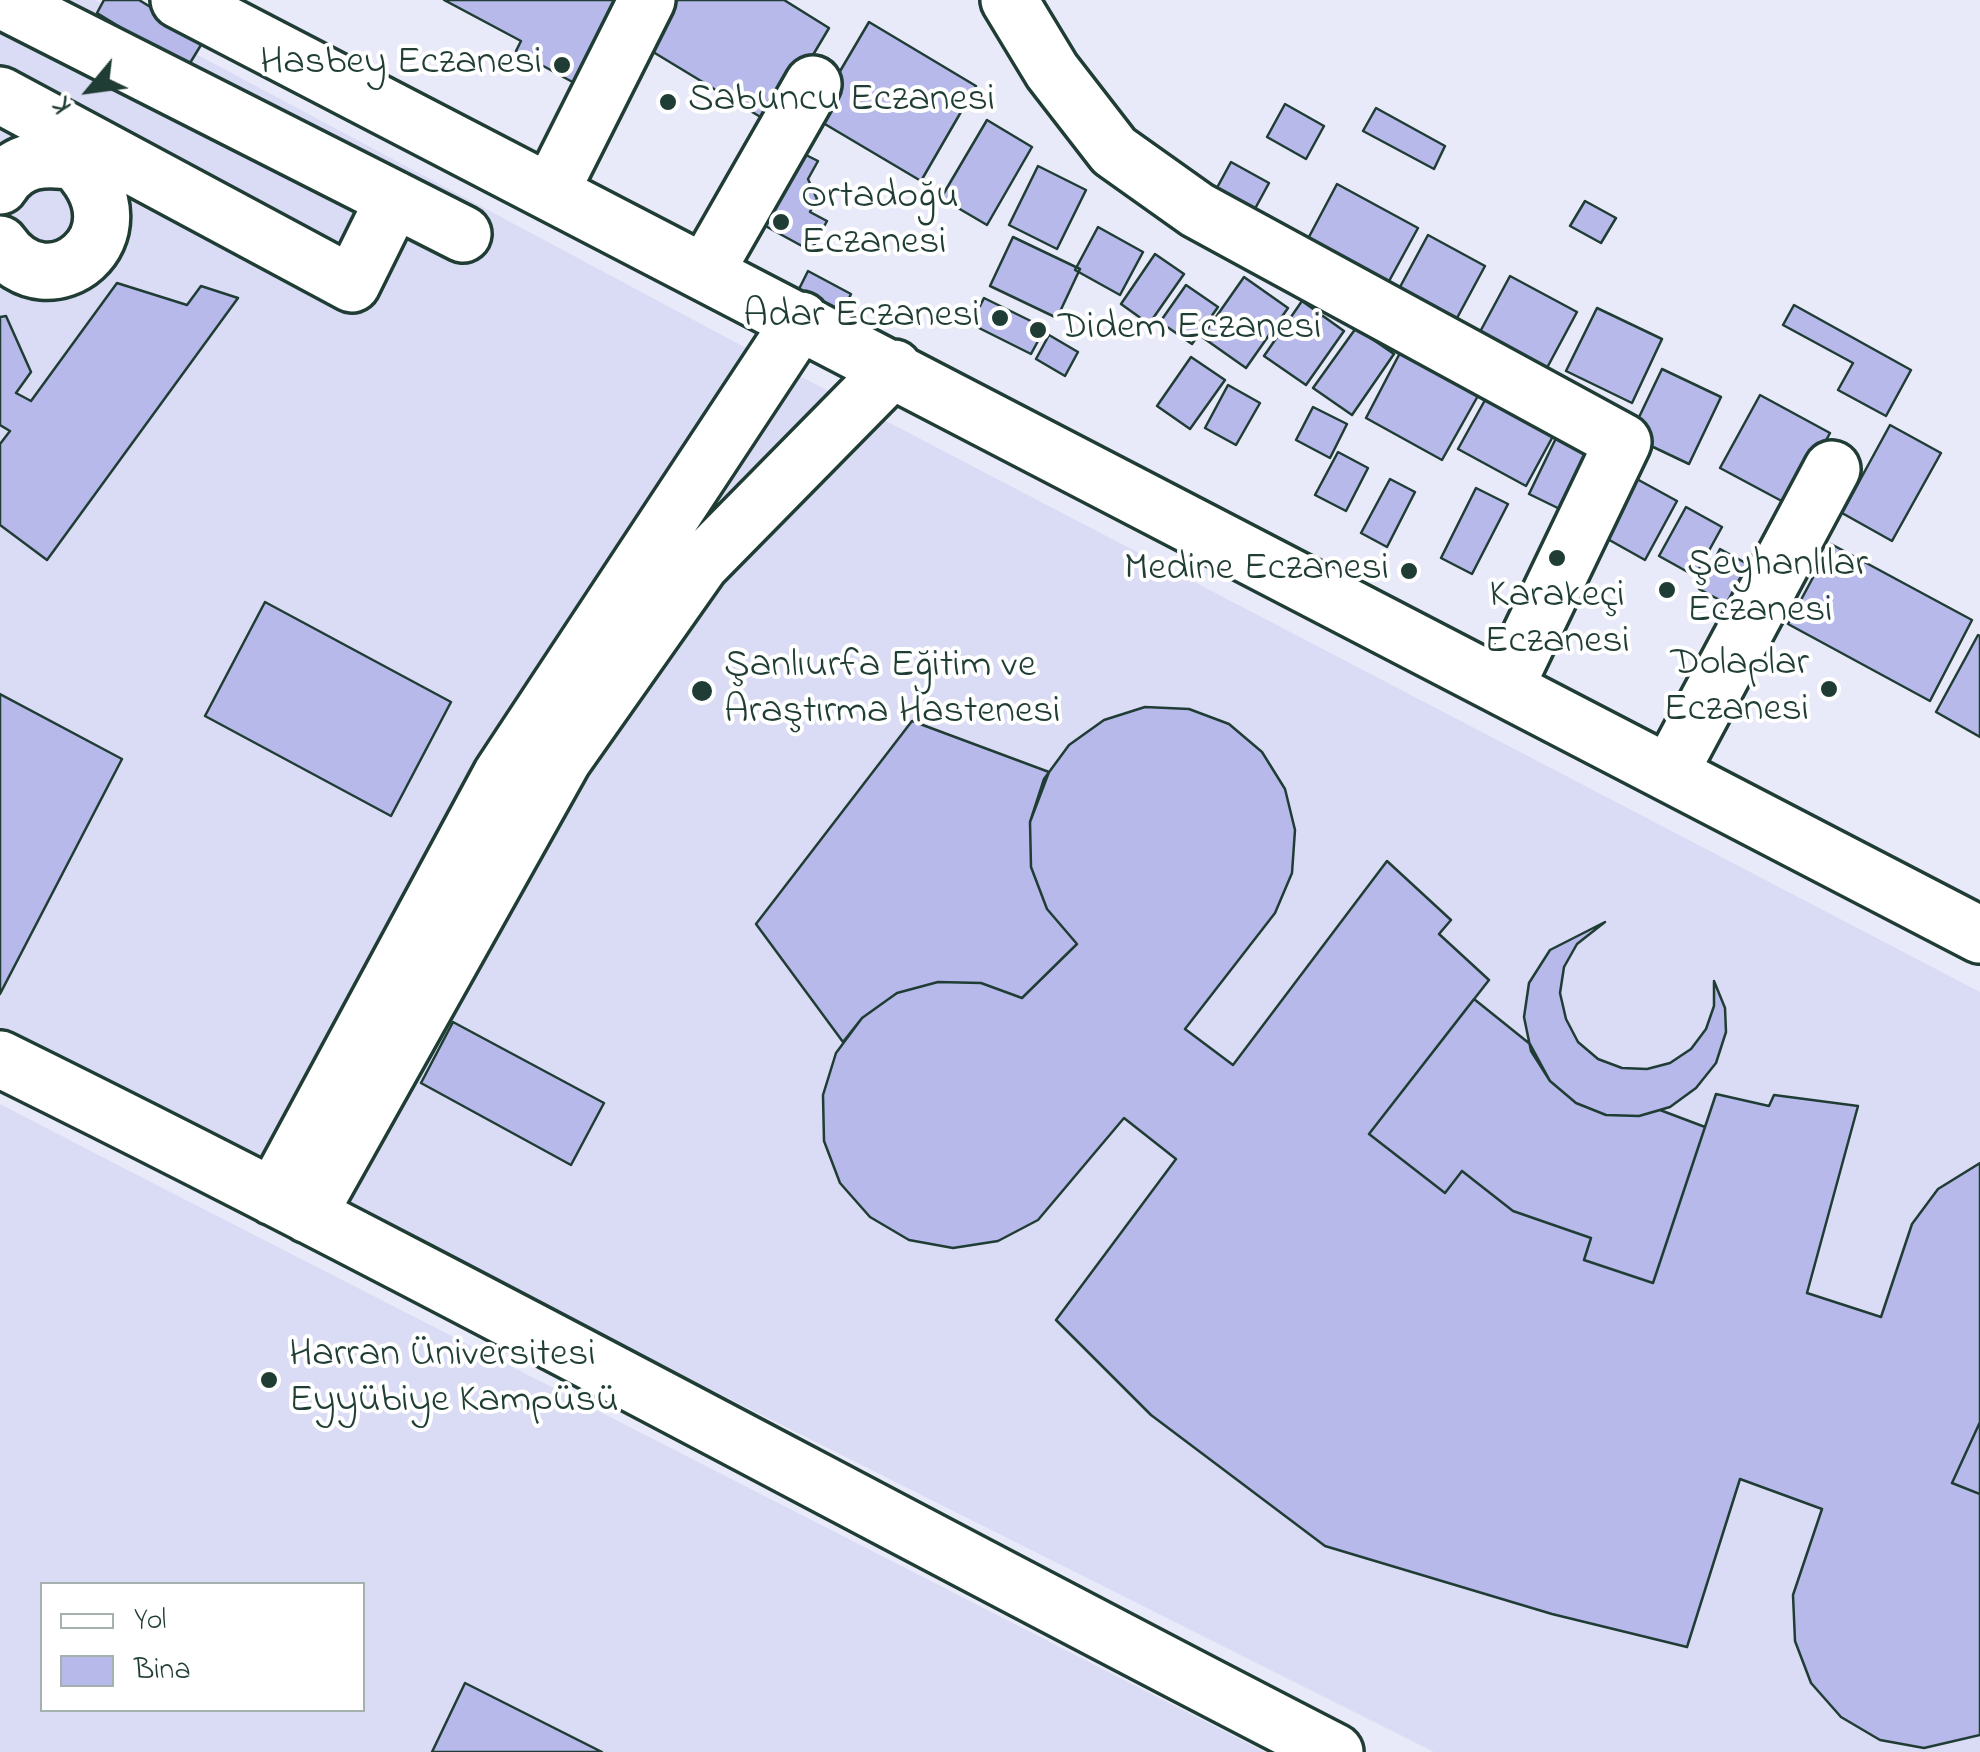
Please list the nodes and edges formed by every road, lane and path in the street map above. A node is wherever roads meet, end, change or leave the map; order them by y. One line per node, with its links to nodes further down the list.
1 (1, 0): 5 (street)
2 (179, 0): 10 (street)
3 (647, 0): 10 (street)
4 (1008, 0): 18 (street)
5 (121, 60): 8 (street); 11 (street)
6 (813, 84): 14 (street)
7 (0, 94): 8 (street)
8 (79, 151): 9 (street); 11 (street); 13 (street)
9 (0, 186)
10 (551, 190): 14 (street)
11 (394, 199): 12 (street)
12 (463, 234)
13 (0, 244)
14 (706, 271): 15 (street)
15 (801, 320): 16 (street); 22 (street)
16 (894, 368): 18 (street); 22 (street)
17 (1832, 469): 19 (street)
18 (1506, 686): 19 (street)
19 (1670, 772): 20 (street)
20 (1980, 934)
21 (0, 1059): 22 (street)
22 (290, 1206): 23 (street)
23 (1335, 1752)

